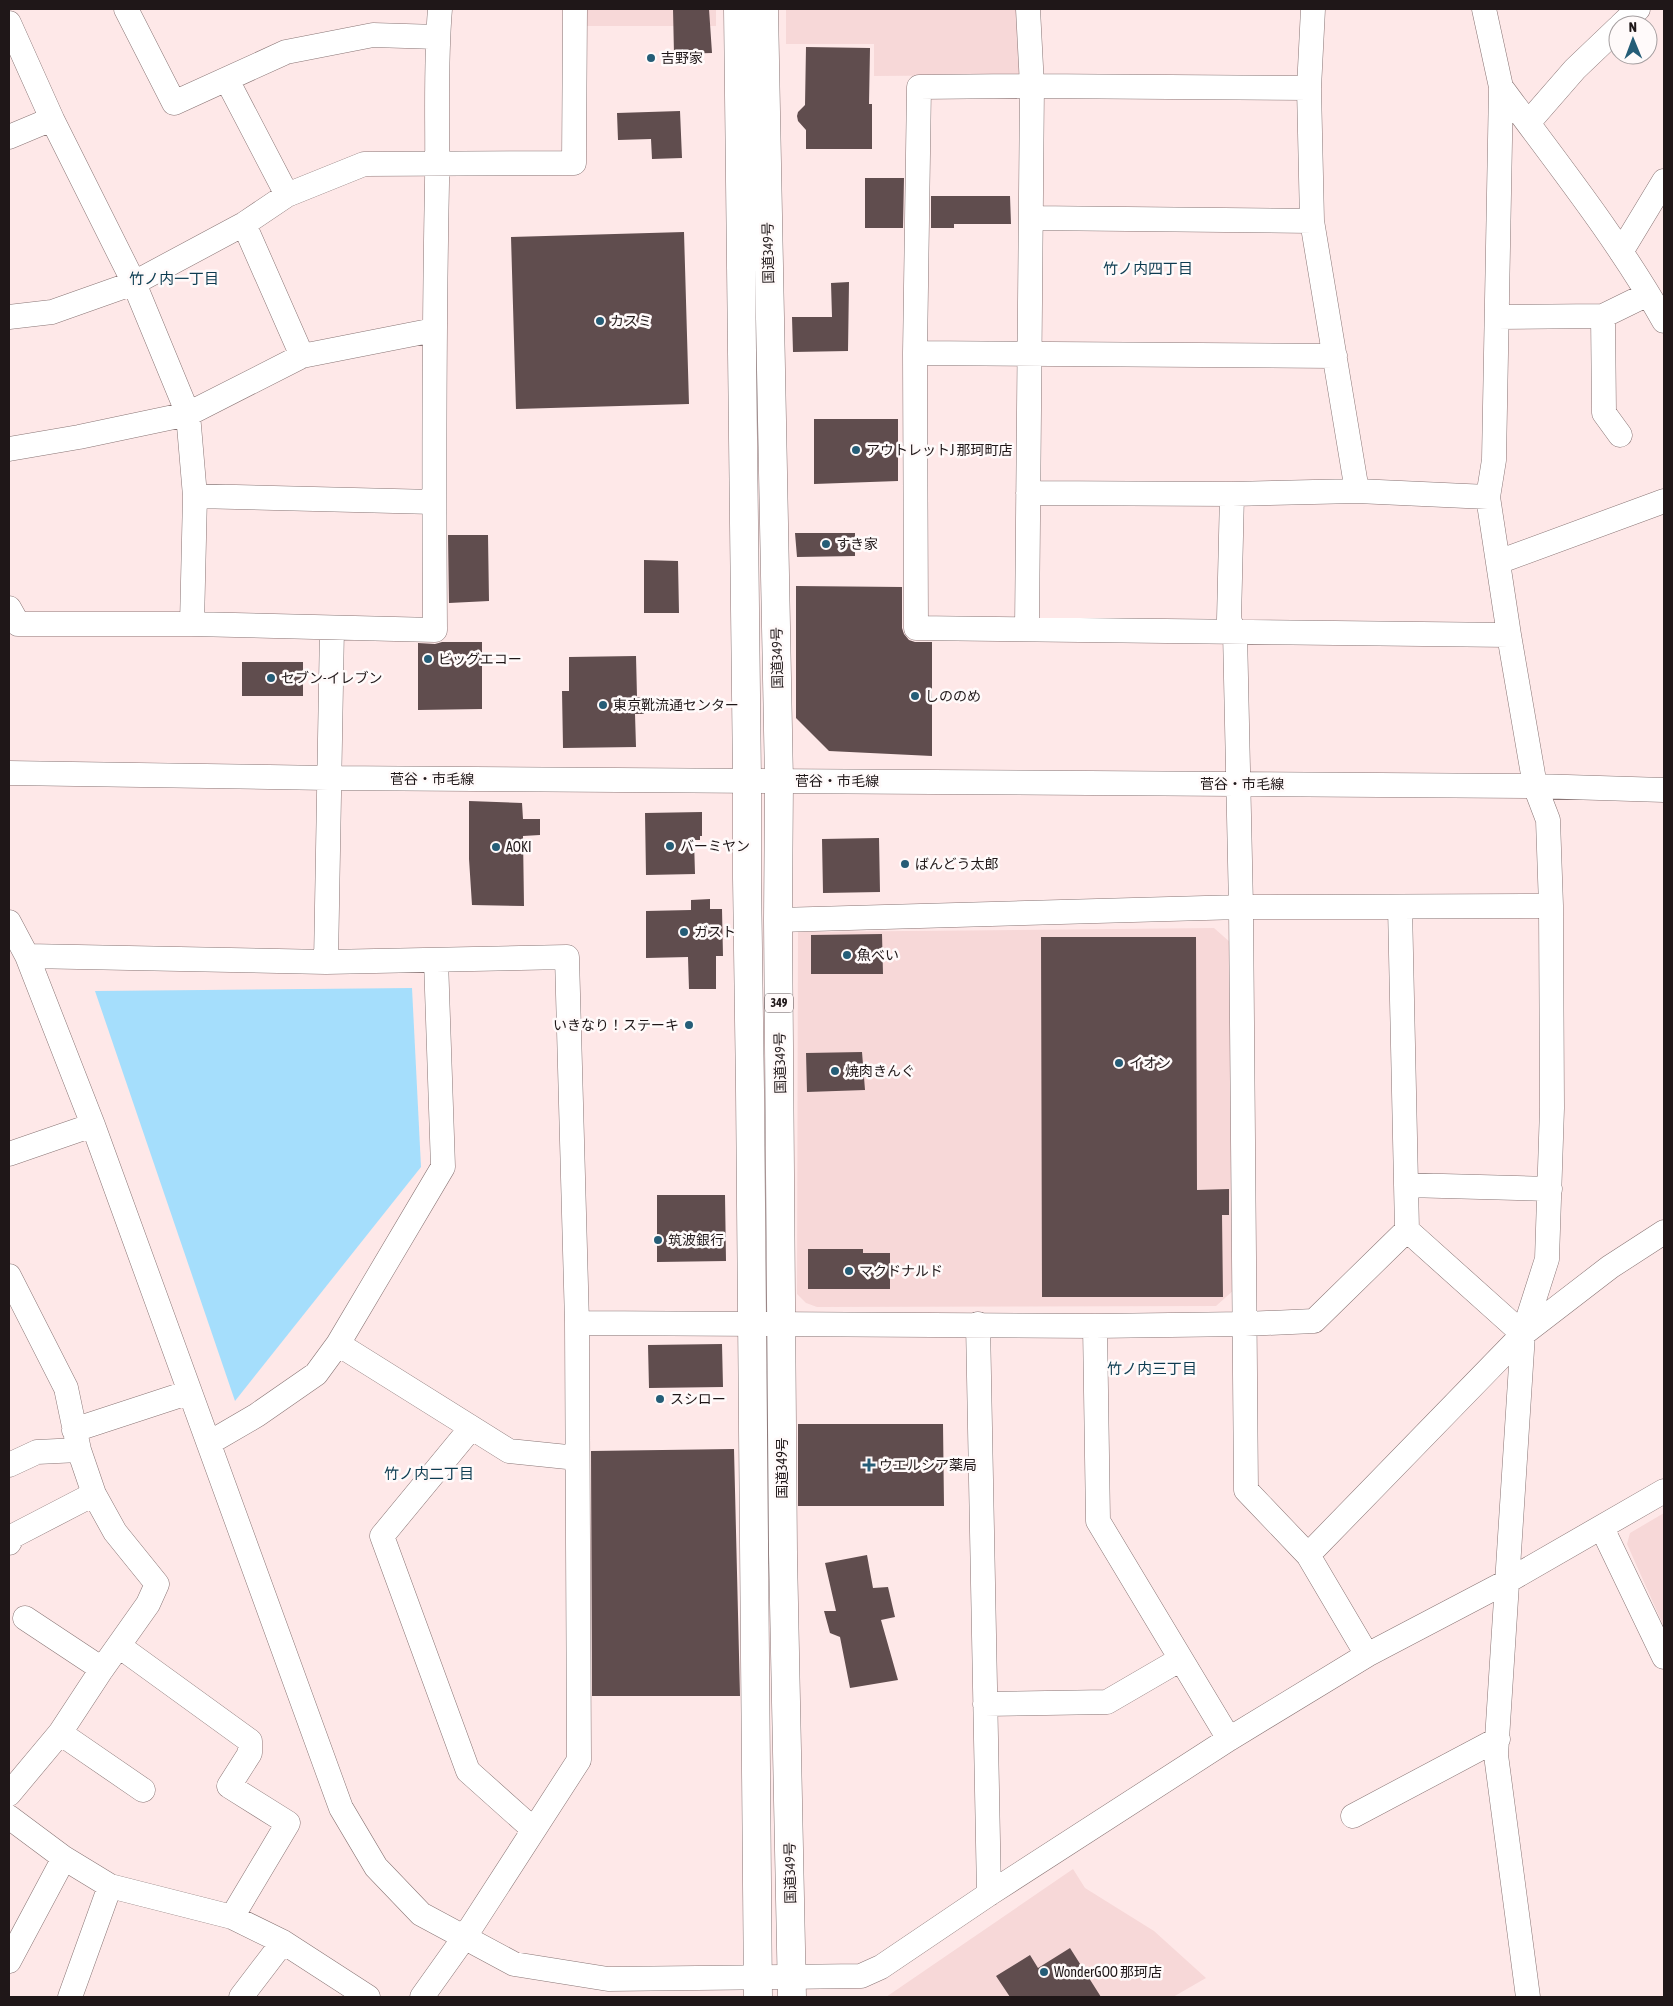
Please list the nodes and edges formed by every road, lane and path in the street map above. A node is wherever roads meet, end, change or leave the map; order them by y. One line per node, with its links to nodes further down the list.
1 (126, 9): 12 (street)
2 (440, 9): 10 (street)
3 (575, 9): 19 (street)
4 (738, 9): 56 (highway, 国道349号 / 349)
5 (764, 9): 57 (highway, 国道349号 / 349)
6 (1028, 9): 13 (street)
7 (1313, 9): 15 (street)
8 (1484, 9): 14 (street)
9 (9, 23): 16 (street)
10 (438, 37): 12 (street); 19 (street)
11 (1608, 38): 17 (street)
12 (227, 80): 21 (street)
13 (1032, 86): 15 (street); 22 (street); 33 (street)
14 (1501, 87): 17 (street); 30 (street)
15 (1309, 88): 23 (street)
16 (52, 119): 18 (street); 26 (street)
17 (1528, 123): 25 (street)
18 (9, 137)
19 (438, 162): 21 (street); 32 (street)
20 (1664, 181): 25 (street)
21 (287, 195): 24 (street)
22 (1031, 218): 23 (street); 34 (street)
23 (1312, 221): 36 (street)
24 (244, 224): 26 (street); 35 (street)
25 (1621, 252): 27 (street)
26 (134, 283): 29 (street); 37 (street)
27 (1648, 294): 28 (street); 31 (street)
28 (1603, 316): 30 (street); 38 (street)
29 (9, 317)
30 (1497, 317): 44 (street)
31 (1664, 321)
32 (434, 330): 35 (street); 46 (street)
33 (916, 353): 34 (street); 51 (street)
34 (1029, 354): 36 (street); 41 (street)
35 (302, 356): 37 (street)
36 (1335, 356): 40 (street)
37 (188, 414): 39 (street); 43 (street)
38 (1620, 436)
39 (9, 449)
40 (1357, 491): 42 (street); 44 (street)
41 (1028, 493): 42 (street); 51 (street)
42 (1232, 494): 52 (street)
43 (196, 496): 46 (street); 49 (street)
44 (1488, 496): 47 (street)
45 (1664, 501): 47 (street)
46 (434, 502): 50 (street)
47 (1498, 562): 53 (street)
48 (9, 608): 49 (street)
49 (192, 624): 50 (street)
50 (332, 628): 55 (street)
51 (1027, 628): 52 (street)
52 (1235, 632): 53 (street); 58 (street)
53 (1509, 635): 59 (street)
54 (9, 773): 55 (street, 菅谷・市毛線)
55 (328, 778): 56 (street, 菅谷・市毛線); 68 (street)
56 (747, 780): 57 (street, 菅谷・市毛線); 80 (highway, 国道349号 / 349)
57 (779, 781): 58 (street, 菅谷・市毛線); 64 (highway, 国道349号 / 349)
58 (1238, 784): 59 (street, 菅谷・市毛線); 62 (street)
59 (1535, 786): 60 (street, 菅谷・市毛線); 61 (street)
60 (1664, 790)
61 (1550, 906): 63 (street); 72 (street)
62 (1241, 907): 63 (street); 64 (street); 79 (street)
63 (1400, 907): 71 (street)
64 (778, 920): 77 (highway, 国道349号 / 349)
65 (9, 922): 66 (street)
66 (27, 956): 68 (street); 69 (street)
67 (436, 960): 68 (street); 76 (street); 83 (street)
68 (326, 962)
69 (93, 1125): 70 (street); 84 (street)
70 (9, 1154)
71 (1406, 1185): 72 (street); 73 (street)
72 (1550, 1188): 82 (street)
73 (1407, 1230): 79 (street); 82 (street)
74 (1664, 1232): 82 (street)
75 (9, 1276): 86 (street)
76 (577, 1323): 80 (street); 88 (street)
77 (782, 1324): 78 (street); 80 (street); 119 (highway, 国道349号 / 349)
78 (978, 1324): 81 (street); 102 (street)
79 (1245, 1324): 81 (street); 94 (street)
80 (751, 1325): 118 (highway, 国道349号 / 349)
81 (1095, 1326): 100 (street)
82 (1523, 1334): 94 (street); 95 (street)
83 (338, 1344): 85 (street); 87 (street)
84 (190, 1392): 86 (street); 87 (street)
85 (471, 1428): 88 (street); 110 (street)
86 (76, 1440): 89 (street); 91 (street)
87 (208, 1443): 115 (street)
88 (577, 1458): 110 (street)
89 (9, 1465)
90 (1664, 1491): 92 (street)
91 (94, 1494): 93 (street); 97 (street)
92 (1602, 1528): 95 (street); 99 (street)
93 (9, 1543)
94 (1308, 1555): 98 (street)
95 (1506, 1582): 98 (street); 105 (street)
96 (25, 1618): 101 (street)
97 (119, 1646): 101 (street); 114 (street)
98 (1367, 1655): 104 (street)
99 (1664, 1657)
100 (1181, 1659): 102 (street); 104 (street)
101 (102, 1669): 103 (street)
102 (986, 1704): 113 (street)
103 (60, 1733): 106 (street); 107 (street)
104 (1229, 1739): 113 (street)
105 (1498, 1739): 108 (street); 124 (street)
106 (143, 1790)
107 (9, 1794)
108 (1353, 1816)
109 (9, 1817): 111 (street)
110 (534, 1830): 115 (street)
111 (64, 1858): 112 (street); 117 (street)
112 (110, 1886): 114 (street); 120 (street)
113 (989, 1894): 119 (street)
114 (232, 1916): 116 (street)
115 (464, 1938): 118 (street); 123 (street)
116 (283, 1942): 121 (street); 122 (street)
117 (9, 1961)
118 (758, 1986): 119 (street)
119 (792, 1987)
120 (70, 1997)
121 (241, 1997)
122 (368, 1997)
123 (422, 1997)
124 (1528, 1997)

